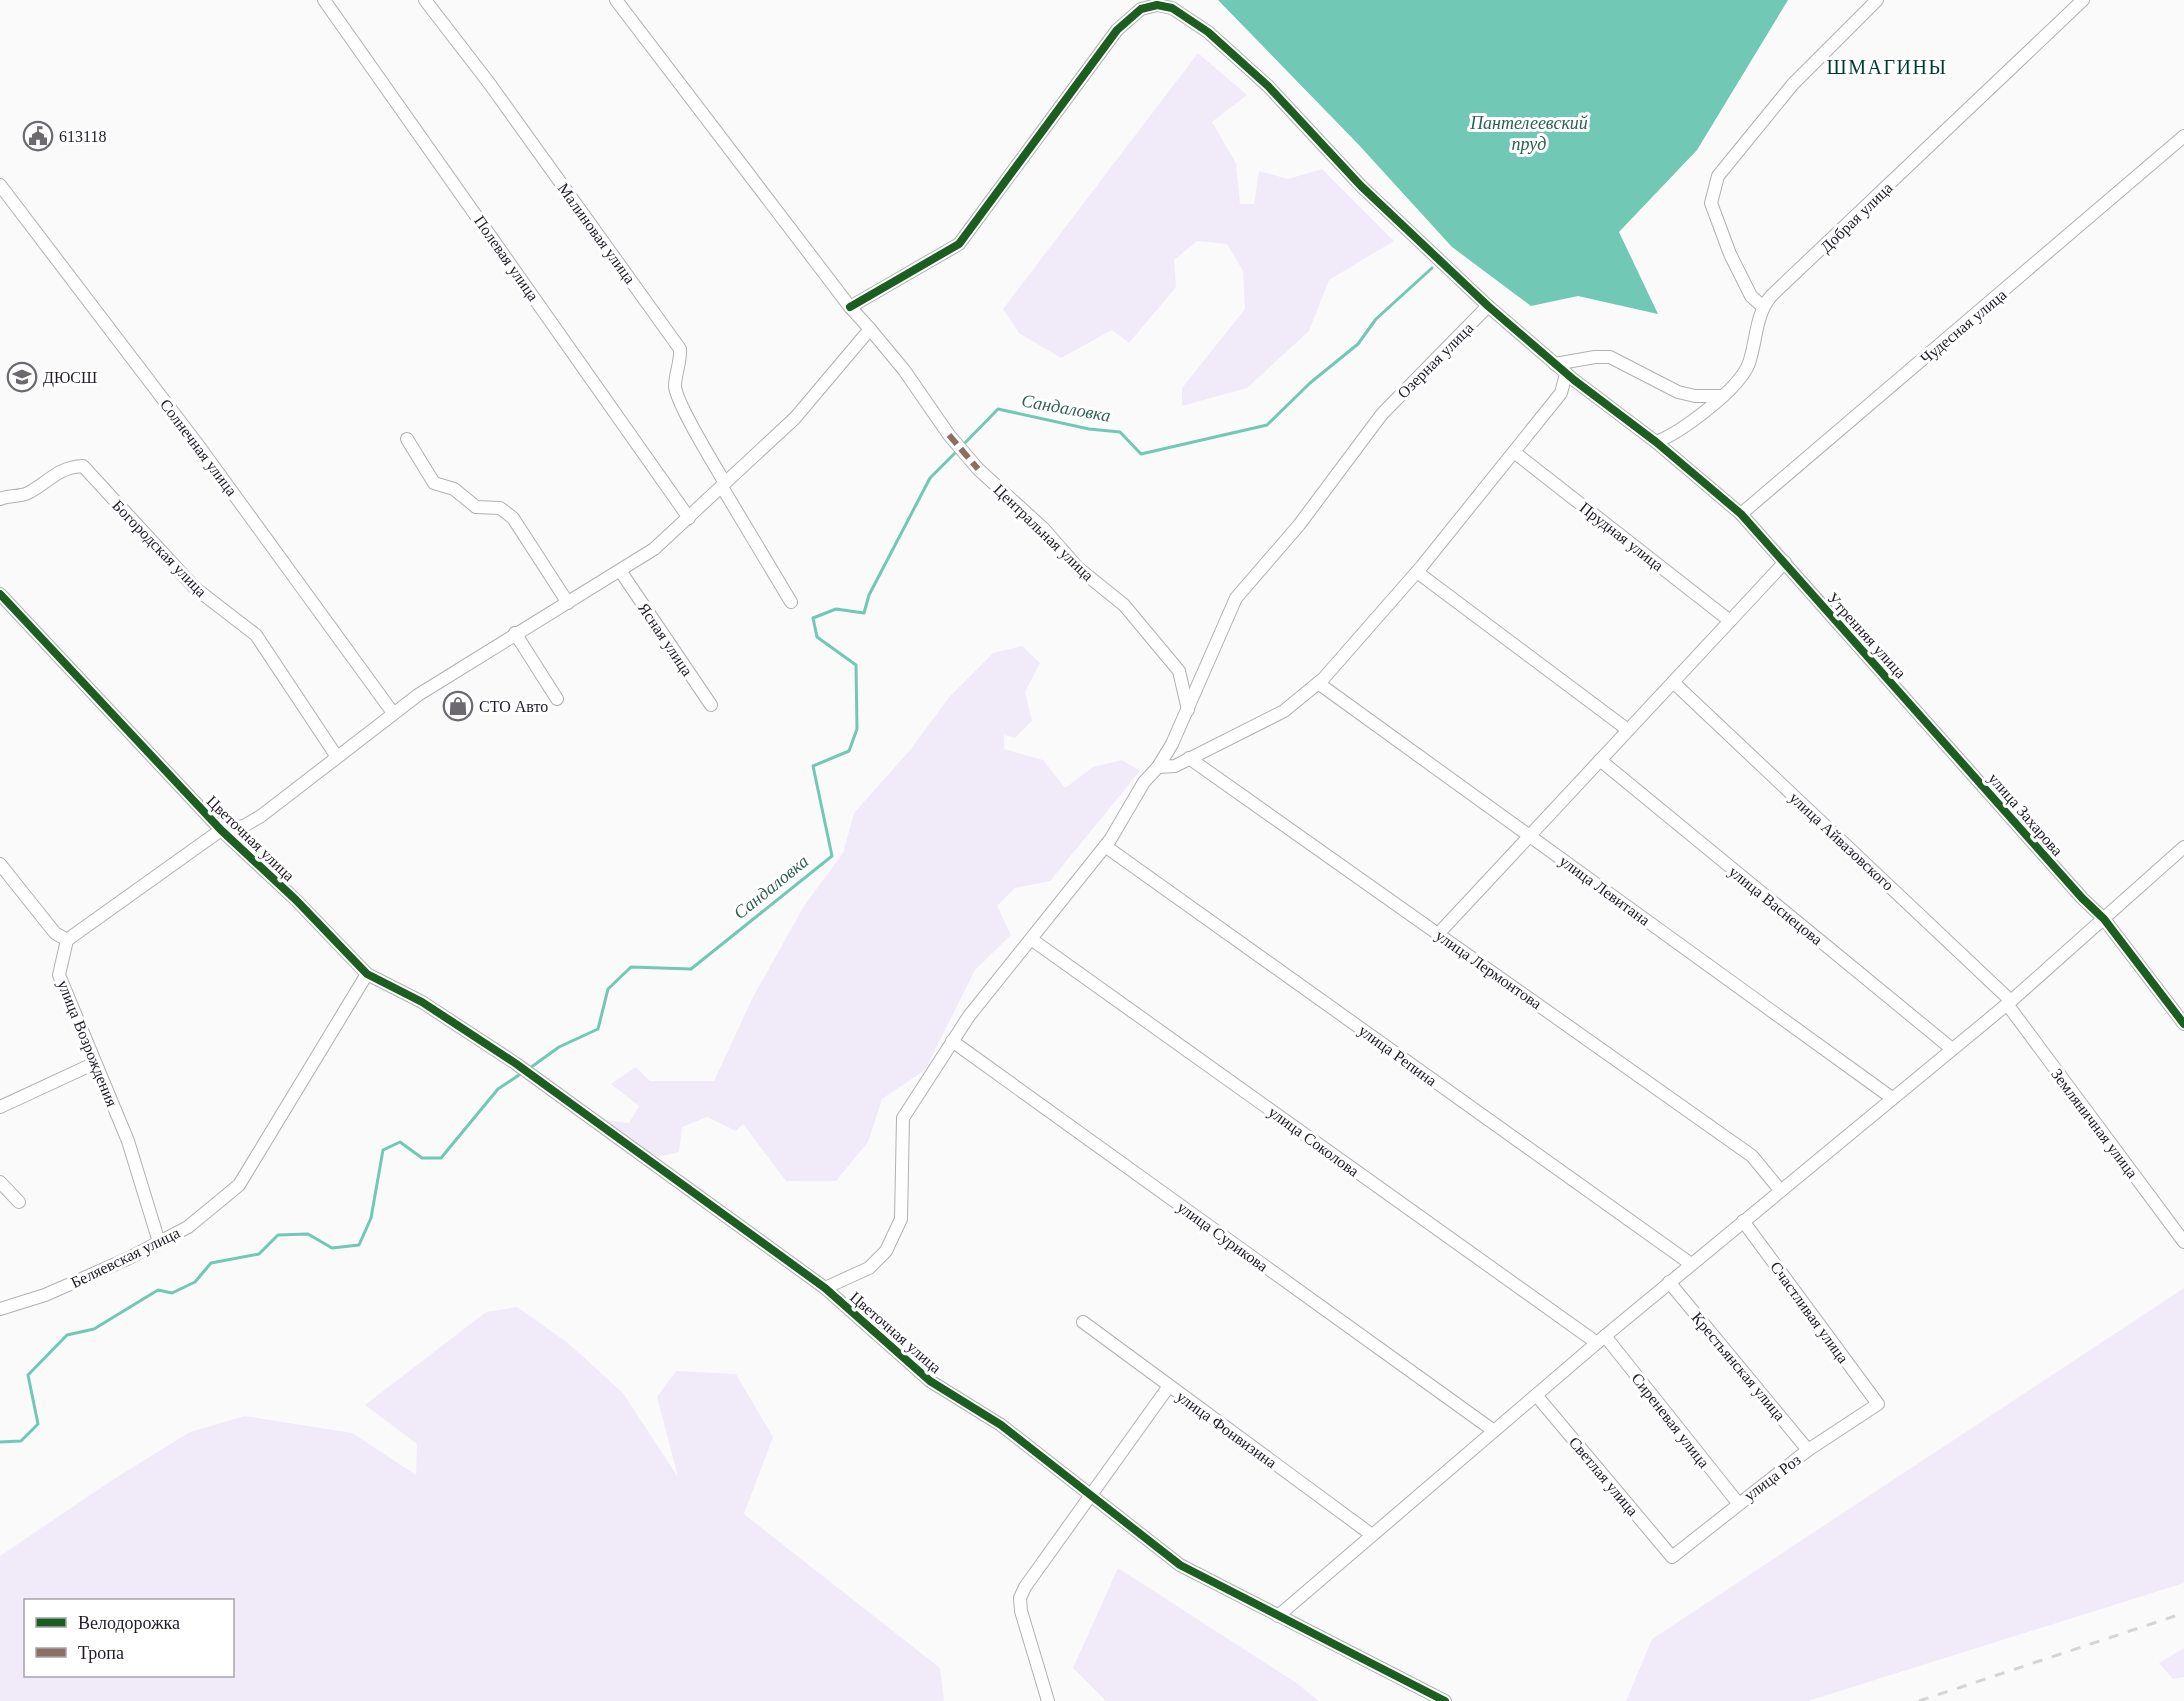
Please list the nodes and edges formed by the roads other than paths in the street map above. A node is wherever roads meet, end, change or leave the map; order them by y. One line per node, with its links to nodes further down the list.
1 (324, 0): 22 (street, Полевая улица)
2 (425, 0): 19 (street, Малиновая улица)
3 (616, 0): 11 (street, Центральная улица)
4 (1877, 0): 10 (street)
5 (2083, 0): 10 (street, Добрая улица)
6 (1174, 4): 9 (street, Утренняя улица); 11 (street)
7 (2184, 136): 21 (street, Чудесная улица)
8 (0, 185): 36 (street, Солнечная улица)
9 (1488, 306): 13 (street, Утренняя улица); 35 (street, Озерная улица)
10 (1762, 306): 15 (street)
11 (850, 307): 12 (street, Центральная улица)
12 (870, 329): 19 (street); 35 (street, Центральная улица)
13 (1555, 364): 14 (street, Утренняя улица); 15 (street)
14 (1566, 374): 17 (street, Утренняя улица); 18 (street)
15 (1720, 396): 17 (street)
16 (407, 439): 28 (street)
17 (1656, 442): 21 (street, Утренняя улица)
18 (1514, 452): 25 (street); 29 (street, Прудная улица)
19 (724, 485): 22 (street); 27 (street, Малиновая улица)
20 (0, 499): 39 (street, Богородская улица)
21 (1742, 514): 23 (street, Утренняя улица)
22 (689, 518): 24 (street)
23 (1785, 562): 29 (street); 37 (street, Утренняя улица)
24 (621, 572): 28 (street); 34 (street, Ясная улица)
25 (1417, 572): 32 (street); 38 (street)
26 (0, 594): 43 (street, Цветочная улица)
27 (791, 602)
28 (568, 603): 30 (street)
29 (1730, 621): 31 (street)
30 (515, 633): 33 (street); 36 (street)
31 (1673, 682): 38 (street); 53 (street, улица Айвазовского)
32 (1318, 683): 40 (street); 44 (street, улица Левитана)
33 (557, 699)
34 (711, 705)
35 (1188, 710): 42 (street, Озерная улица)
36 (393, 713): 39 (street)
37 (1930, 725): 48 (street, улица Захарова)
38 (1628, 730): 41 (street)
39 (337, 757): 43 (street)
40 (1189, 758): 42 (street); 49 (street, улица Лермонтова)
41 (1600, 760): 44 (street); 56 (street, улица Васнецова)
42 (1158, 767): 45 (street, Озерная улица)
43 (221, 830): 51 (street); 52 (street, Цветочная улица)
44 (1529, 836): 49 (street); 58 (street, улица Левитана)
45 (1105, 846): 50 (street, Озерная улица); 66 (street, улица Репина)
46 (2184, 847): 48 (street)
47 (0, 864): 51 (street)
48 (2104, 920): 53 (street); 54 (street, улица Захарова)
49 (1439, 933): 61 (street, улица Лермонтова)
50 (1031, 939): 55 (street, Озерная улица); 71 (street, улица Соколова)
51 (67, 940): 57 (street, улица Возрождения)
52 (367, 974): 64 (street, Беляевская улица); 68 (street, Цветочная улица)
53 (2009, 1003): 56 (street); 65 (street, Земляничная улица)
54 (2184, 1024)
55 (952, 1041): 68 (street, Озерная улица); 75 (street, улица Сурикова)
56 (1952, 1049): 58 (street)
57 (94, 1063): 59 (street); 64 (street, улица Возрождения)
58 (1892, 1098): 61 (street)
59 (0, 1107)
60 (0, 1182): 62 (street)
61 (1780, 1190): 63 (street)
62 (19, 1202)
63 (1743, 1221): 66 (street); 74 (street, Счастливая улица)
64 (159, 1242): 69 (street, Беляевская улица)
65 (2184, 1242)
66 (1690, 1264): 67 (street)
67 (1669, 1282): 71 (street); 76 (street, Крестьянская улица)
68 (825, 1288): 77 (street, Цветочная улица)
69 (0, 1309)
70 (1083, 1322): 72 (street, улица Фонвизина)
71 (1601, 1339): 73 (street); 78 (street, Сиреневая улица)
72 (1169, 1386): 77 (street); 79 (street, улица Фонвизина)
73 (1536, 1395): 75 (street); 80 (street, Светлая улица)
74 (1878, 1404): 76 (street, улица Роз)
75 (1494, 1431): 79 (street)
76 (1809, 1450): 78 (street, улица Роз)
77 (1091, 1495): 81 (street, Цветочная улица); 82 (street)
78 (1738, 1503): 80 (street, улица Роз)
79 (1372, 1535): 81 (street)
80 (1672, 1557)
81 (1278, 1616): 83 (street, Цветочная улица)
82 (1047, 1701)
83 (1445, 1701)

